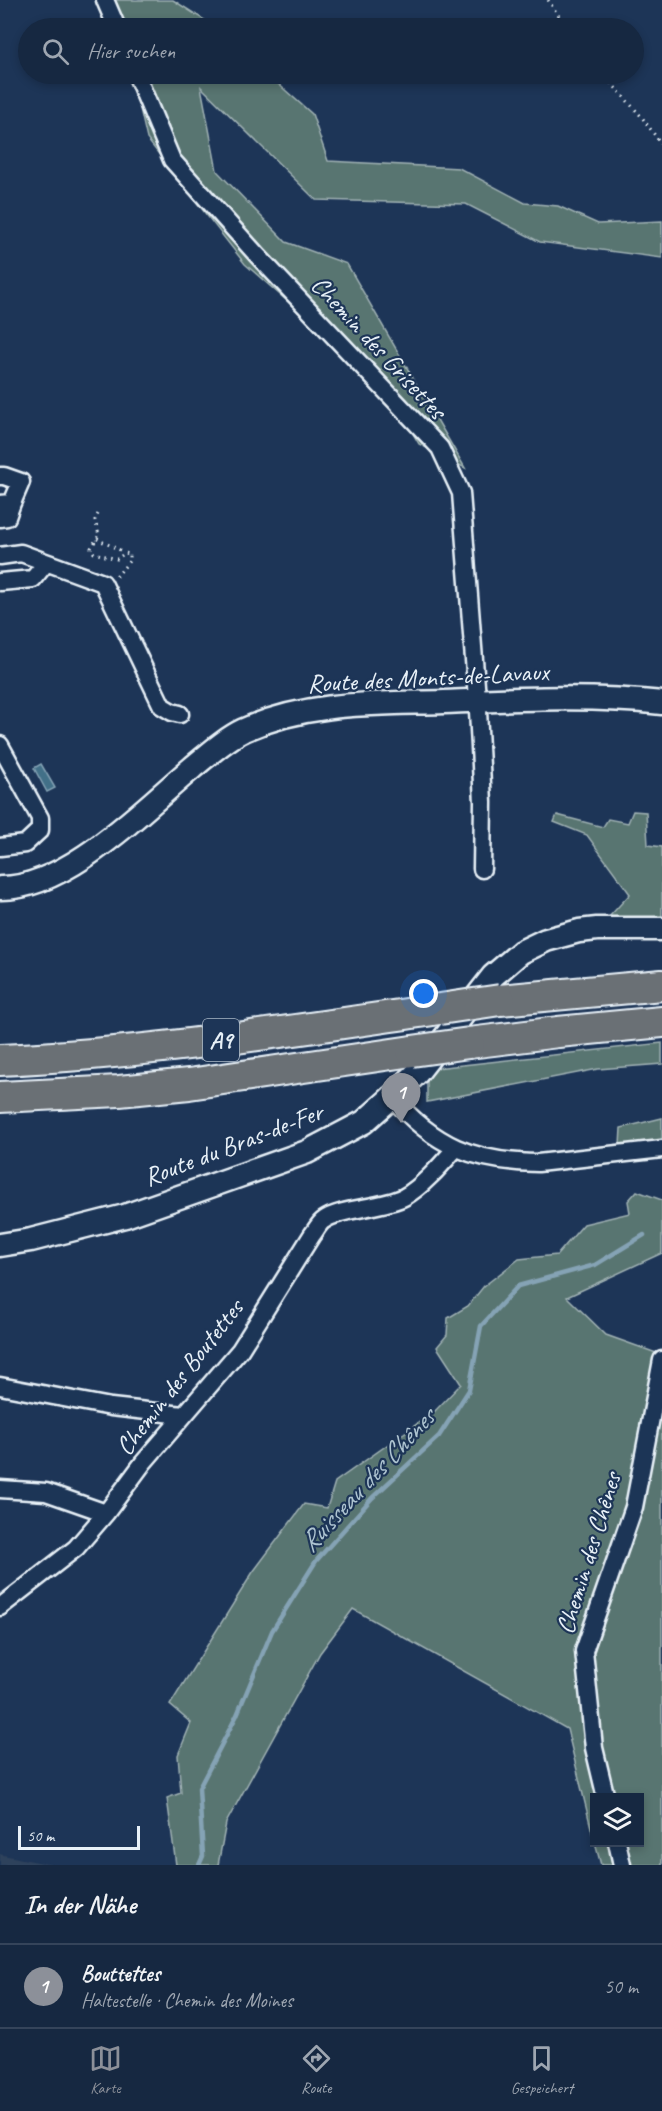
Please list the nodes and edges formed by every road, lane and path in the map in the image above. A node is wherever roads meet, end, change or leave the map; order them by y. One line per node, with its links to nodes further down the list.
1 (105, 0): 3 (street)
2 (548, 0): 4 (path)
3 (113, 18)
4 (560, 18)
5 (140, 84): 18 (street, Chemin des Grisettes)
6 (612, 84): 7 (path)
7 (662, 145)
8 (0, 476): 9 (street)
9 (6, 503): 11 (street)
10 (98, 514): 12 (path)
11 (0, 518)
12 (97, 539): 13 (path); 13 (path)
13 (125, 553): 17 (path)
14 (0, 556): 15 (street)
15 (46, 563): 16 (street); 17 (street)
16 (0, 582)
17 (107, 591): 20 (street)
18 (477, 700): 19 (street, Route des Monts-de-Lavaux); 23 (street, Chemin des Grisettes); 24 (street, Route des Monts-de-Lavaux)
19 (662, 703)
20 (180, 714)
21 (0, 745): 22 (street)
22 (0, 847)
23 (482, 869)
24 (0, 888)
25 (662, 929): 30 (street, Route du Bras-de-Fer)
26 (662, 985): 28 (highway, A9, bridge)
27 (662, 1022): 29 (highway, A9, bridge)
28 (0, 1060)
29 (0, 1097)
30 (392, 1097): 31 (street); 33 (street, Route du Bras-de-Fer)
31 (455, 1149): 32 (street); 36 (street, Chemin des Boutettes)
32 (662, 1149)
33 (0, 1245)
34 (662, 1360): 40 (street, Chemin des Chênes)
35 (0, 1386): 36 (street)
36 (183, 1414): 38 (street, Chemin des Boutettes)
37 (0, 1489): 38 (street)
38 (106, 1513): 39 (street, Chemin des Boutettes)
39 (0, 1607)
40 (605, 1793)
41 (618, 1847): 42 (street)
42 (622, 1865)

